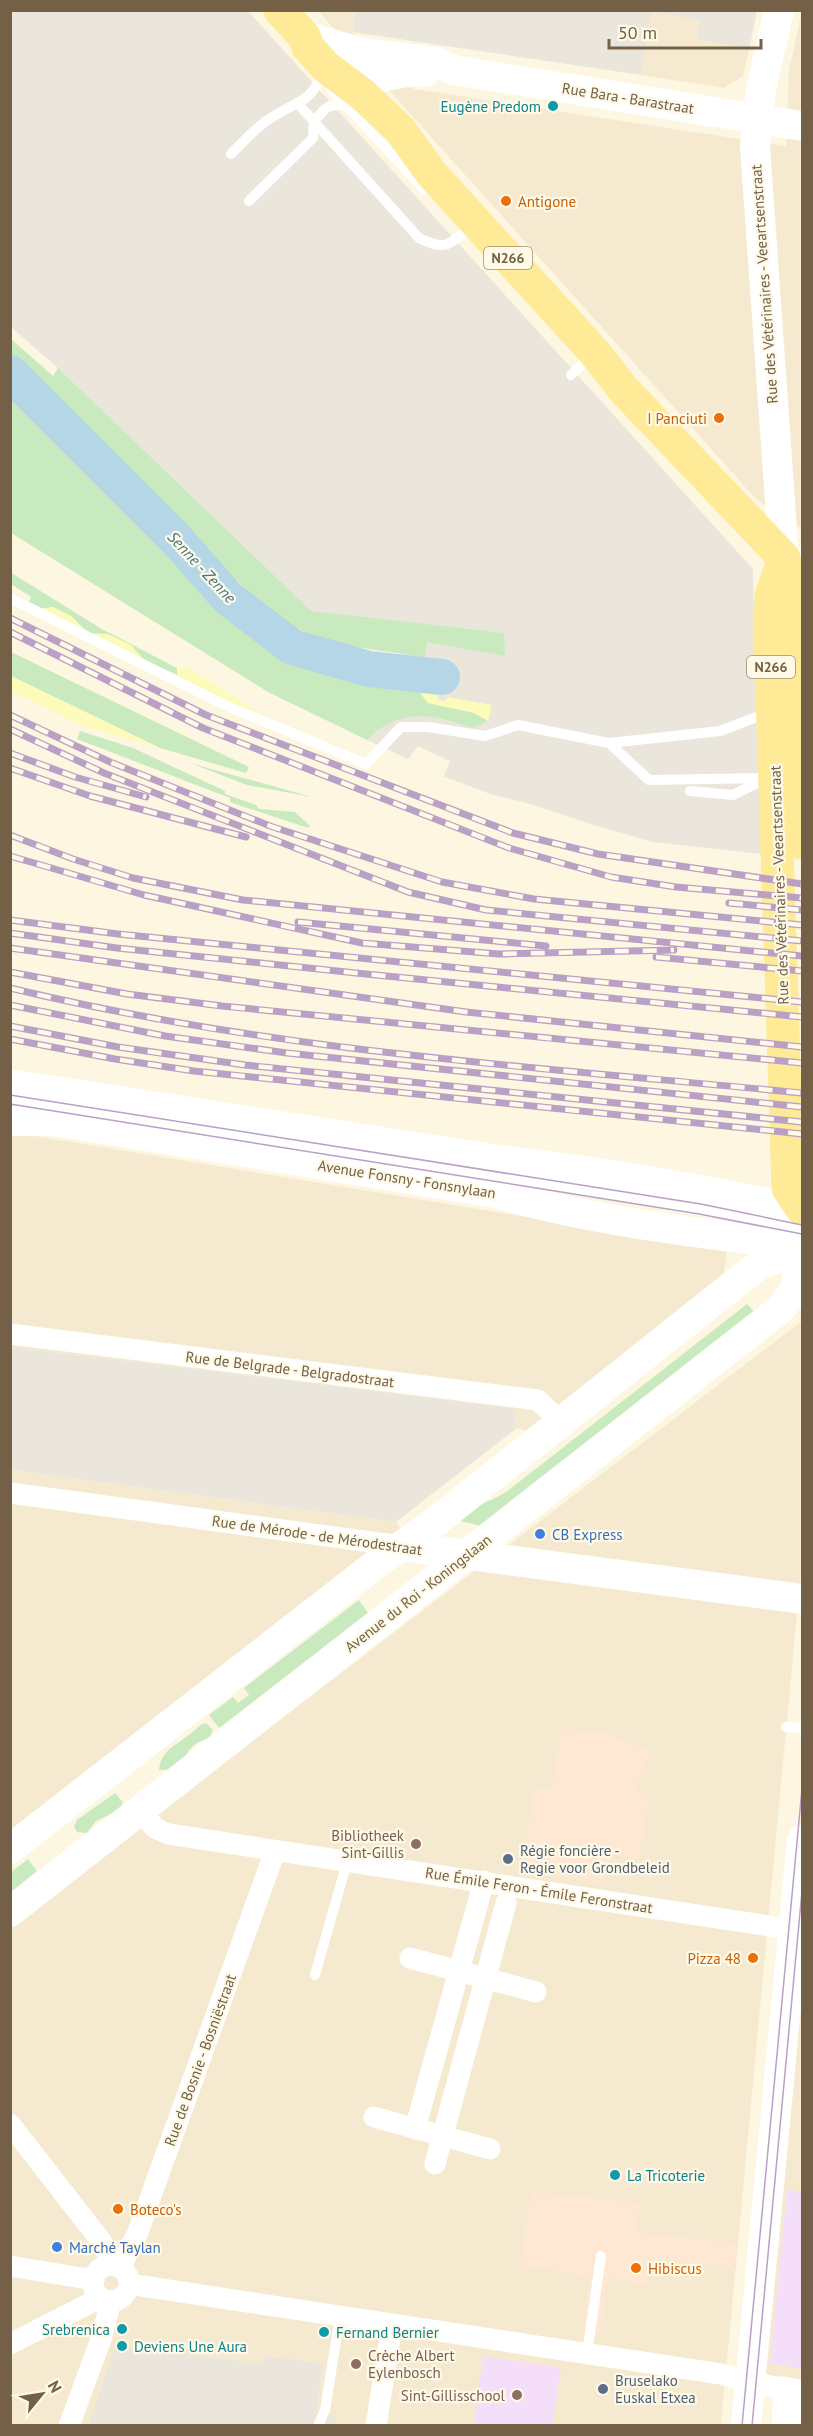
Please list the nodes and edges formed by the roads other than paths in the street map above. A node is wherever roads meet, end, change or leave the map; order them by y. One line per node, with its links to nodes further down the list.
1 (280, 10): 3 (main road, N266)
2 (779, 10): 8 (main road, Rue des Vétérinaires - Veeartsenstraat)
3 (304, 36): 4 (main road, Rue Bara - Barastraat); 5 (main road, N266)
4 (453, 70): 5 (main road, Rue Bara - Barastraat); 8 (main road, Rue Bara - Barastraat)
5 (323, 72): 6 (lane); 7 (main road, N266)
6 (299, 105): 9 (lane); 11 (lane)
7 (361, 105): 9 (lane); 12 (lane); 15 (main road, N266)
8 (758, 118): 10 (main road, Rue Bara - Barastraat); 17 (main road, Rue des Vétérinaires - Veeartsenstraat)
9 (314, 121): 13 (lane); 14 (lane)
10 (802, 126)
11 (231, 154)
12 (432, 198)
13 (249, 201)
14 (472, 241)
15 (587, 360): 16 (lane); 17 (main road, N266)
16 (571, 375)
17 (793, 562): 19 (main road, Rue des Vétérinaires - Veeartsenstraat / N266)
18 (10, 598): 20 (lane)
19 (785, 710): 20 (lane); 21 (main road, Rue des Vétérinaires - Veeartsenstraat / N266)
20 (609, 743): 21 (lane)
21 (783, 777): 22 (lane); 23 (main road, Rue des Vétérinaires - Veeartsenstraat / N266); 30 (main road, Rue des Vétérinaires - Veeartsenstraat / N266)
22 (690, 791)
23 (802, 835): 24 (main road, Rue des Vétérinaires - Veeartsenstraat / N266)
24 (802, 843)
25 (10, 1084): 30 (main road)
26 (10, 1100): 27 (lane)
27 (69, 1109)
28 (10, 1121): 32 (main road, Avenue Fonsny - Fonsnylaan)
29 (185, 1127): 31 (lane, Avenue Fonsny - Fonsnylaan)
30 (802, 1209)
31 (802, 1229)
32 (802, 1247): 35 (main road)
33 (802, 1258): 38 (main road, Avenue du Roi - Koningslaan)
34 (10, 1334): 35 (street, Rue de Belgrade - Belgradostraat)
35 (560, 1421): 37 (main road)
36 (10, 1493): 37 (street, Rue de Mérode - de Mérodestraat)
37 (401, 1546): 38 (main road, Rue de Mérode - de Mérodestraat); 44 (main road)
38 (467, 1554): 39 (main road, Rue de Mérode - de Mérodestraat); 42 (main road, Avenue du Roi - Koningslaan)
39 (802, 1599)
40 (786, 1727): 41 (lane)
41 (802, 1728)
42 (141, 1811): 45 (street, Rue Émile Feron - Émile Feronstraat); 49 (main road, Avenue du Roi - Koningslaan)
43 (802, 1840): 50 (main road)
44 (10, 1849)
45 (275, 1851): 46 (street, Rue Émile Feron - Émile Feronstraat); 64 (street, Rue de Bosnie - Bosniëstraat)
46 (346, 1862): 47 (street, Rue Émile Feron - Émile Feronstraat); 53 (lane)
47 (484, 1881): 50 (street, Rue Émile Feron - Émile Feronstraat); 52 (street)
48 (506, 1903): 54 (street)
49 (10, 1912)
50 (798, 1931): 70 (main road)
51 (410, 1958): 52 (street)
52 (459, 1972): 54 (street); 58 (street)
53 (315, 1975)
54 (485, 1979): 55 (street); 59 (street)
55 (536, 1992)
56 (374, 2118): 58 (street)
57 (10, 2124): 64 (street)
58 (415, 2129): 59 (street)
59 (442, 2136): 60 (street); 61 (street)
60 (490, 2149)
61 (435, 2164)
62 (601, 2256): 69 (lane)
63 (10, 2266): 65 (street)
64 (121, 2272): 65 (street); 65 (street); 66 (street)
65 (101, 2293): 68 (street); 73 (street)
66 (340, 2316): 67 (street); 74 (lane)
67 (392, 2325): 69 (street); 75 (street)
68 (10, 2344)
69 (587, 2354): 70 (street)
70 (751, 2382): 71 (street); 76 (main road)
71 (793, 2389): 72 (street)
72 (795, 2416)
73 (69, 2426)
74 (318, 2426)
75 (376, 2426)
76 (746, 2426)

